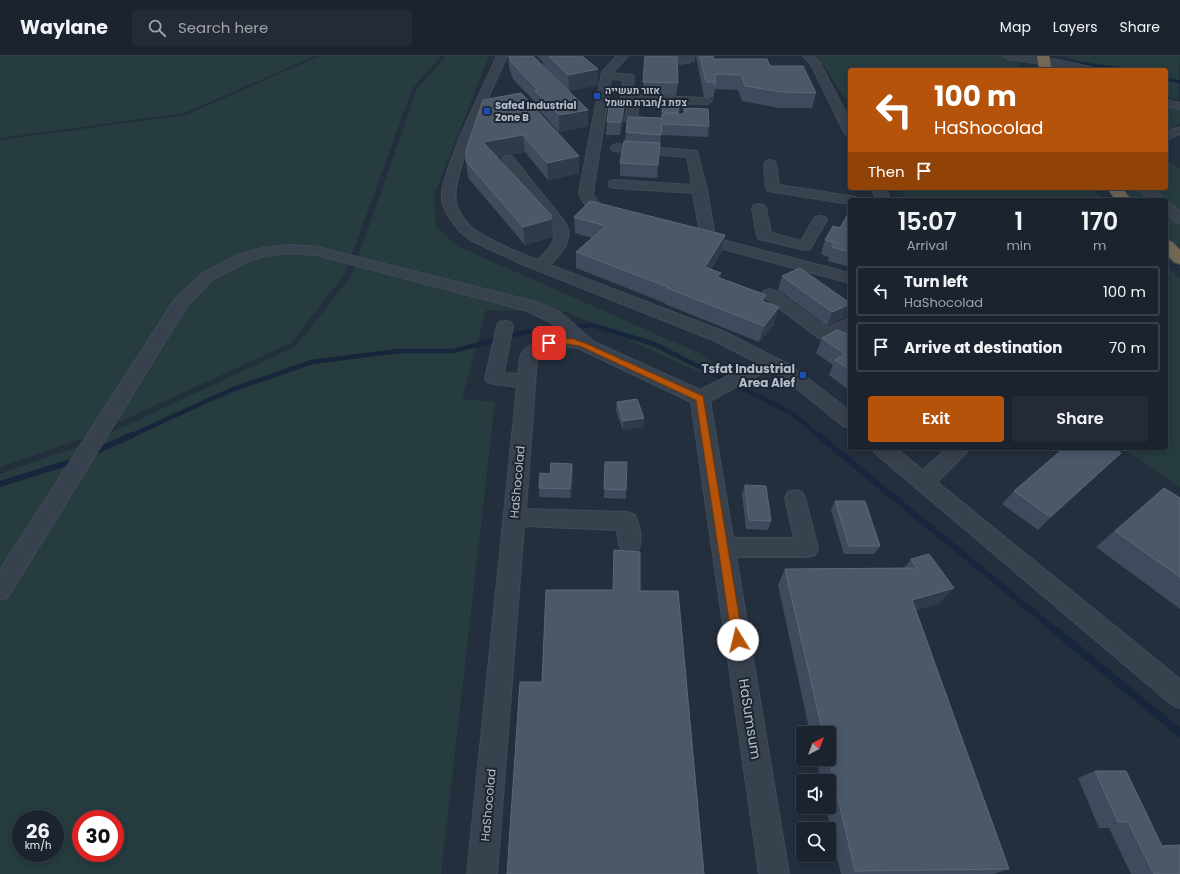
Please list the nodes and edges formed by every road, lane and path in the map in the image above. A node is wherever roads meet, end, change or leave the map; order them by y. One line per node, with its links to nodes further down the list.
1 (623, 56): 8 (street)
2 (689, 56): 6 (street)
3 (808, 56): 14 (street)
4 (1008, 56): 7 (street)
5 (505, 60): 37 (street)
6 (663, 60)
7 (1081, 68)
8 (604, 74): 9 (street); 29 (street)
9 (634, 98): 10 (street); 13 (street)
10 (707, 101)
11 (1168, 103): 12 (street)
12 (1180, 106)
13 (669, 122)
14 (848, 128)
15 (1180, 130): 16 (street)
16 (1168, 135)
17 (616, 148): 21 (street)
18 (508, 159): 37 (street)
19 (770, 164): 26 (street)
20 (615, 184): 21 (street)
21 (700, 190): 33 (street)
22 (1116, 190): 24 (highway)
23 (1147, 190): 25 (street)
24 (1122, 198)
25 (1156, 198)
26 (848, 200)
27 (759, 208): 34 (street)
28 (1168, 209): 30 (street)
29 (629, 219)
30 (1180, 219)
31 (820, 220): 34 (street)
32 (687, 235): 33 (street)
33 (708, 240): 38 (street)
34 (805, 246): 38 (street)
35 (1168, 247): 36 (highway)
36 (1180, 259)
37 (541, 266): 44 (street)
38 (808, 267): 39 (street)
39 (848, 277)
40 (770, 294): 41 (street)
41 (848, 324)
42 (505, 326): 45 (street)
43 (590, 348): 45 (street, HaShocolad); 46 (street, HaShocolad); 55 (street)
44 (770, 362): 46 (street); 47 (street)
45 (526, 381): 52 (street, HaShocolad)
46 (700, 398): 54 (street, HaSumsum)
47 (848, 419)
48 (884, 450): 50 (street)
49 (957, 450): 50 (street)
50 (924, 482): 56 (street)
51 (795, 498): 54 (street)
52 (514, 517): 53 (street); 57 (street, HaShocolad)
53 (630, 544)
54 (723, 547): 58 (street, HaSumsum)
55 (0, 590)
56 (1180, 695)
57 (482, 874)
58 (774, 874)

